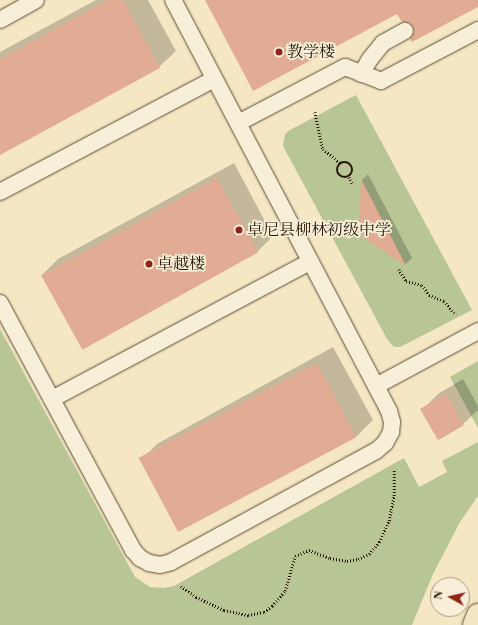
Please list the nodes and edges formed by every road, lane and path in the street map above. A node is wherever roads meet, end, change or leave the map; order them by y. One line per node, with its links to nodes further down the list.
1 (36, 0): 3 (lane)
2 (173, 0): 7 (lane)
3 (0, 20)
4 (478, 30): 6 (lane)
5 (405, 31): 6 (lane)
6 (361, 74): 8 (lane)
7 (214, 79): 9 (lane); 13 (lane)
8 (304, 88): 9 (lane); 10 (path)
9 (238, 123): 14 (lane)
10 (340, 163): 11 (path); 11 (path)
11 (349, 177): 12 (path)
12 (352, 183)
13 (0, 192)
14 (310, 262): 18 (lane); 19 (lane)
15 (399, 269): 17 (path)
16 (0, 303): 19 (lane)
17 (472, 334): 18 (lane)
18 (376, 386): 20 (lane)
19 (52, 399): 21 (lane)
20 (385, 443): 21 (lane); 21 (path)
21 (166, 564)
22 (478, 615): 23 (main road)
23 (474, 625)

